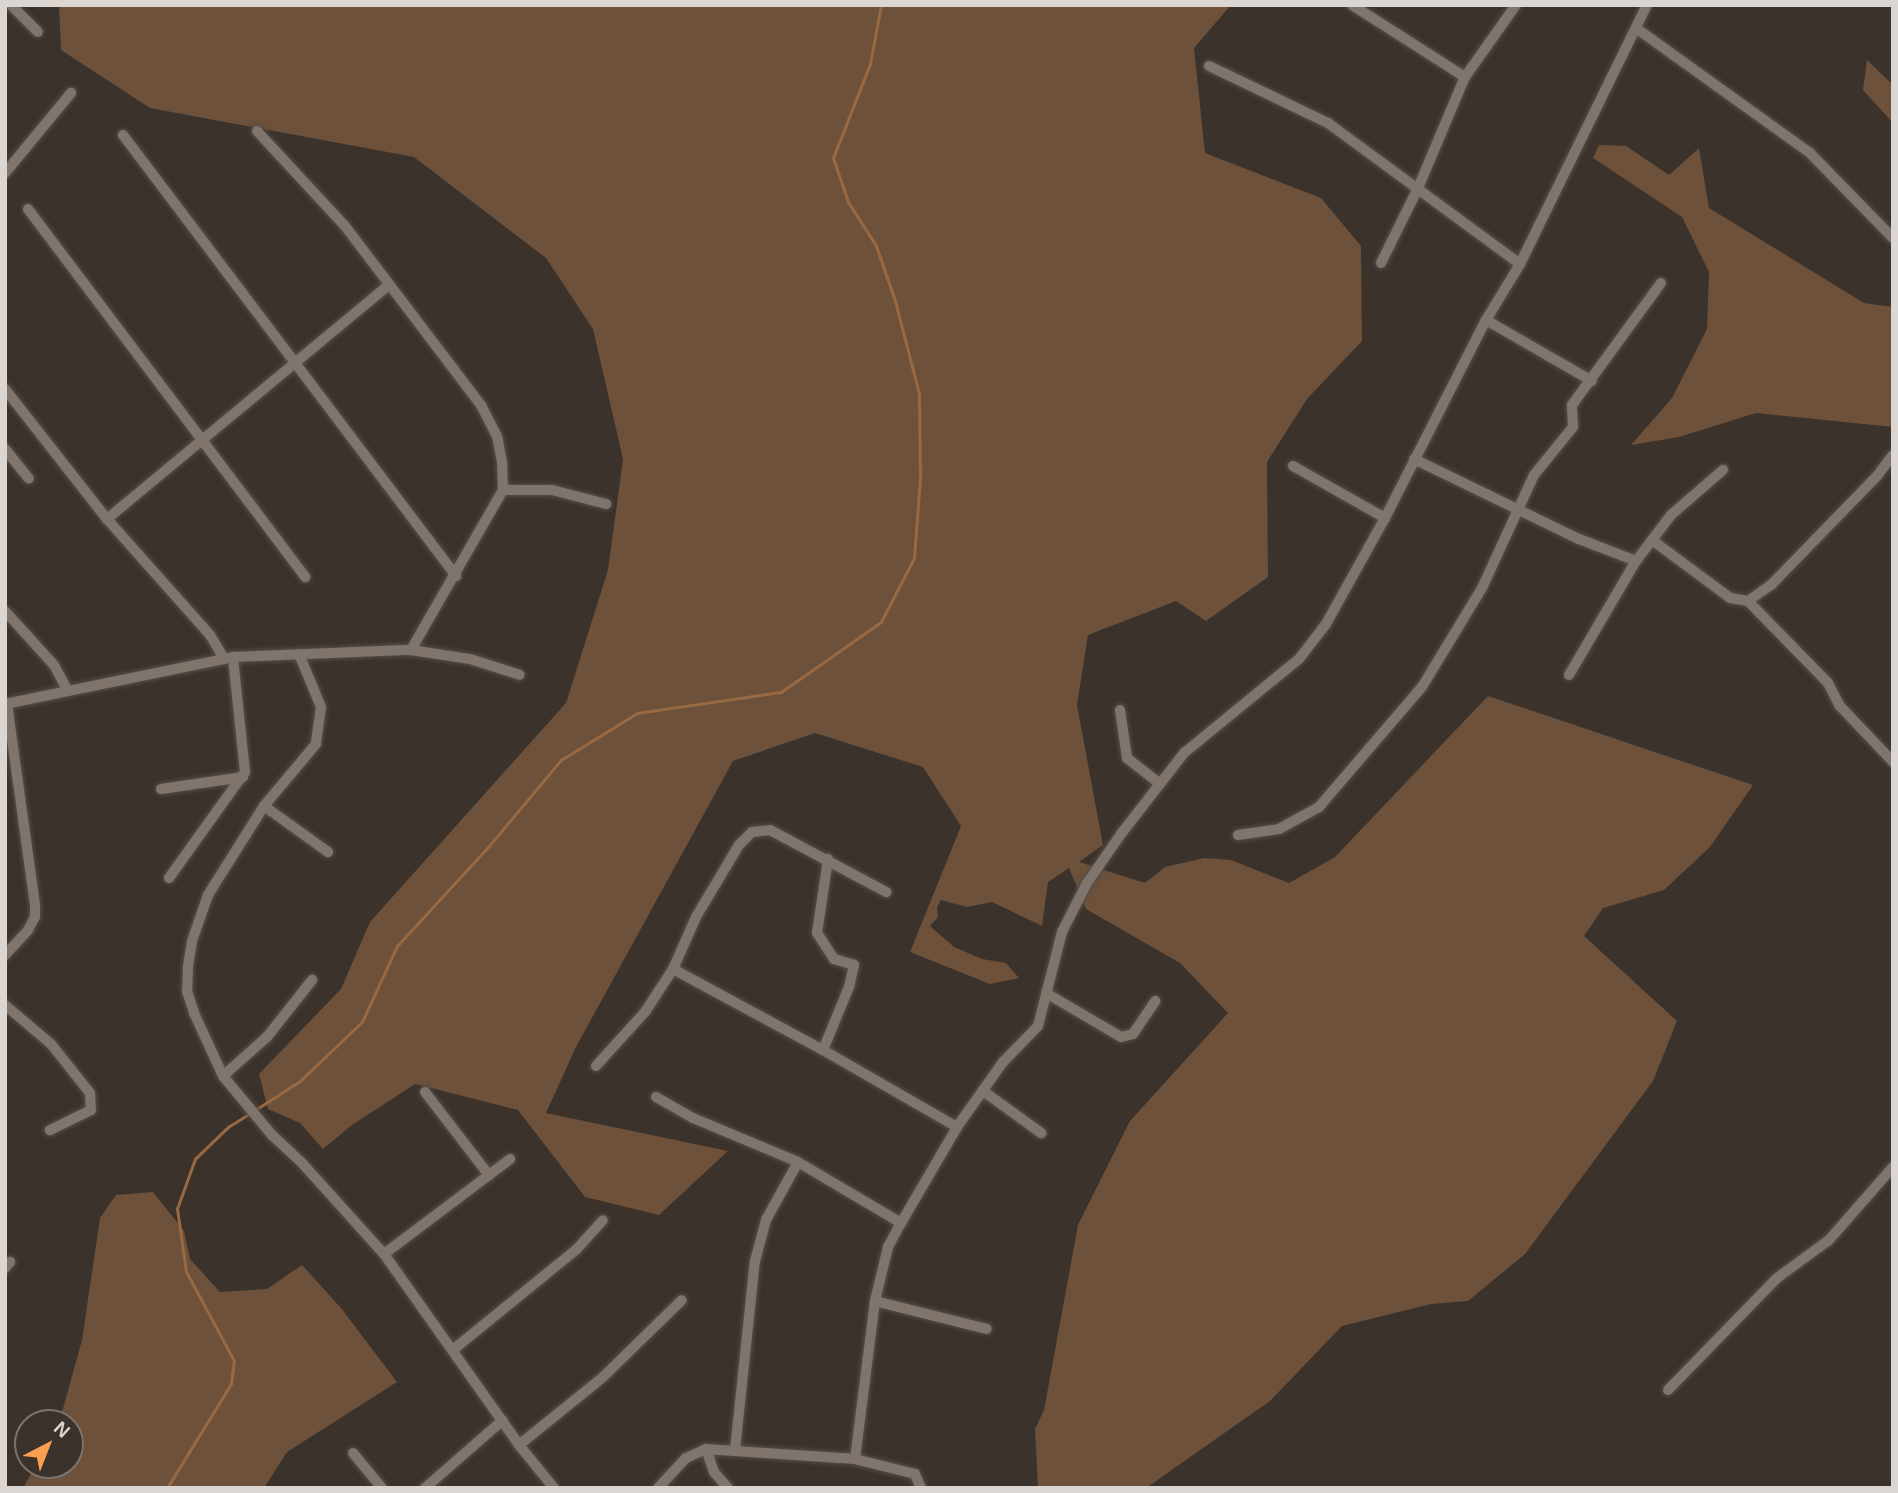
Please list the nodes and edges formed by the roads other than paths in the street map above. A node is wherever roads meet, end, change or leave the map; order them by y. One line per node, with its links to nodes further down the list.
1 (10, 5): 6 (street)
2 (1352, 5): 8 (street)
3 (1516, 5): 8 (street)
4 (1647, 5): 5 (street)
5 (1636, 28): 15 (street); 17 (street)
6 (38, 32)
7 (1209, 66): 13 (street)
8 (1465, 76): 13 (street)
9 (71, 93): 12 (street)
10 (257, 131): 19 (street)
11 (123, 135): 21 (street)
12 (5, 173)
13 (1418, 188): 16 (street); 17 (street)
14 (28, 209): 24 (street)
15 (1893, 238)
16 (1381, 263)
17 (1520, 264): 20 (street)
18 (1661, 283): 22 (street)
19 (389, 285): 21 (street); 31 (street)
20 (1486, 320): 22 (street); 27 (street)
21 (295, 366): 24 (street); 38 (street)
22 (1592, 381): 33 (street)
23 (5, 389): 35 (street)
24 (200, 441): 35 (street); 39 (street)
25 (5, 449): 30 (street)
26 (1893, 455): 40 (street)
27 (1414, 459): 33 (street); 34 (street)
28 (1293, 466): 34 (street)
29 (1723, 470): 36 (street)
30 (29, 479)
31 (503, 490): 32 (street); 38 (street)
32 (606, 504)
33 (1520, 510): 37 (street); 55 (street)
34 (1385, 518): 52 (street)
35 (107, 519): 44 (street)
36 (1651, 540): 37 (street); 40 (street)
37 (1636, 561): 46 (street)
38 (456, 576): 42 (street)
39 (305, 577)
40 (1748, 601): 50 (street)
41 (5, 611): 47 (street)
42 (411, 650): 43 (street); 45 (street)
43 (299, 654): 44 (street); 54 (street)
44 (228, 658): 47 (street); 51 (street)
45 (520, 675)
46 (1569, 675)
47 (67, 689): 48 (street)
48 (6, 703): 60 (street)
49 (1120, 710): 52 (street)
50 (1893, 762)
51 (243, 777): 53 (street); 58 (street)
52 (1160, 783): 63 (street)
53 (161, 789)
54 (264, 806): 56 (street); 68 (street)
55 (1238, 835)
56 (328, 852)
57 (828, 859): 59 (street); 61 (street); 66 (street)
58 (169, 878)
59 (886, 892)
60 (5, 955)
61 (673, 969): 66 (street); 67 (street)
62 (312, 980): 68 (street)
63 (1046, 993): 64 (street); 69 (street)
64 (1155, 1000)
65 (5, 1005): 73 (street)
66 (823, 1049): 72 (street)
67 (596, 1066)
68 (223, 1076): 81 (street)
69 (983, 1091): 72 (street); 74 (street)
70 (425, 1092): 78 (street)
71 (656, 1097): 76 (street)
72 (957, 1127): 80 (street)
73 (50, 1130)
74 (1041, 1133)
75 (510, 1160): 78 (street)
76 (798, 1162): 80 (street); 90 (street)
77 (1893, 1167): 86 (street)
78 (489, 1175): 81 (street)
79 (603, 1220): 85 (street)
80 (901, 1223): 83 (street)
81 (384, 1254): 85 (street)
82 (682, 1300): 88 (street)
83 (875, 1301): 84 (street); 92 (street)
84 (987, 1329)
85 (454, 1349): 87 (street)
86 (1668, 1390)
87 (503, 1420): 88 (street); 94 (street)
88 (519, 1445): 95 (street)
89 (706, 1450): 90 (street); 96 (street); 97 (street)
90 (735, 1450): 92 (street)
91 (353, 1453): 93 (street)
92 (855, 1459): 98 (street)
93 (382, 1488)
94 (425, 1488)
95 (554, 1488)
96 (658, 1488)
97 (727, 1488)
98 (921, 1488)

